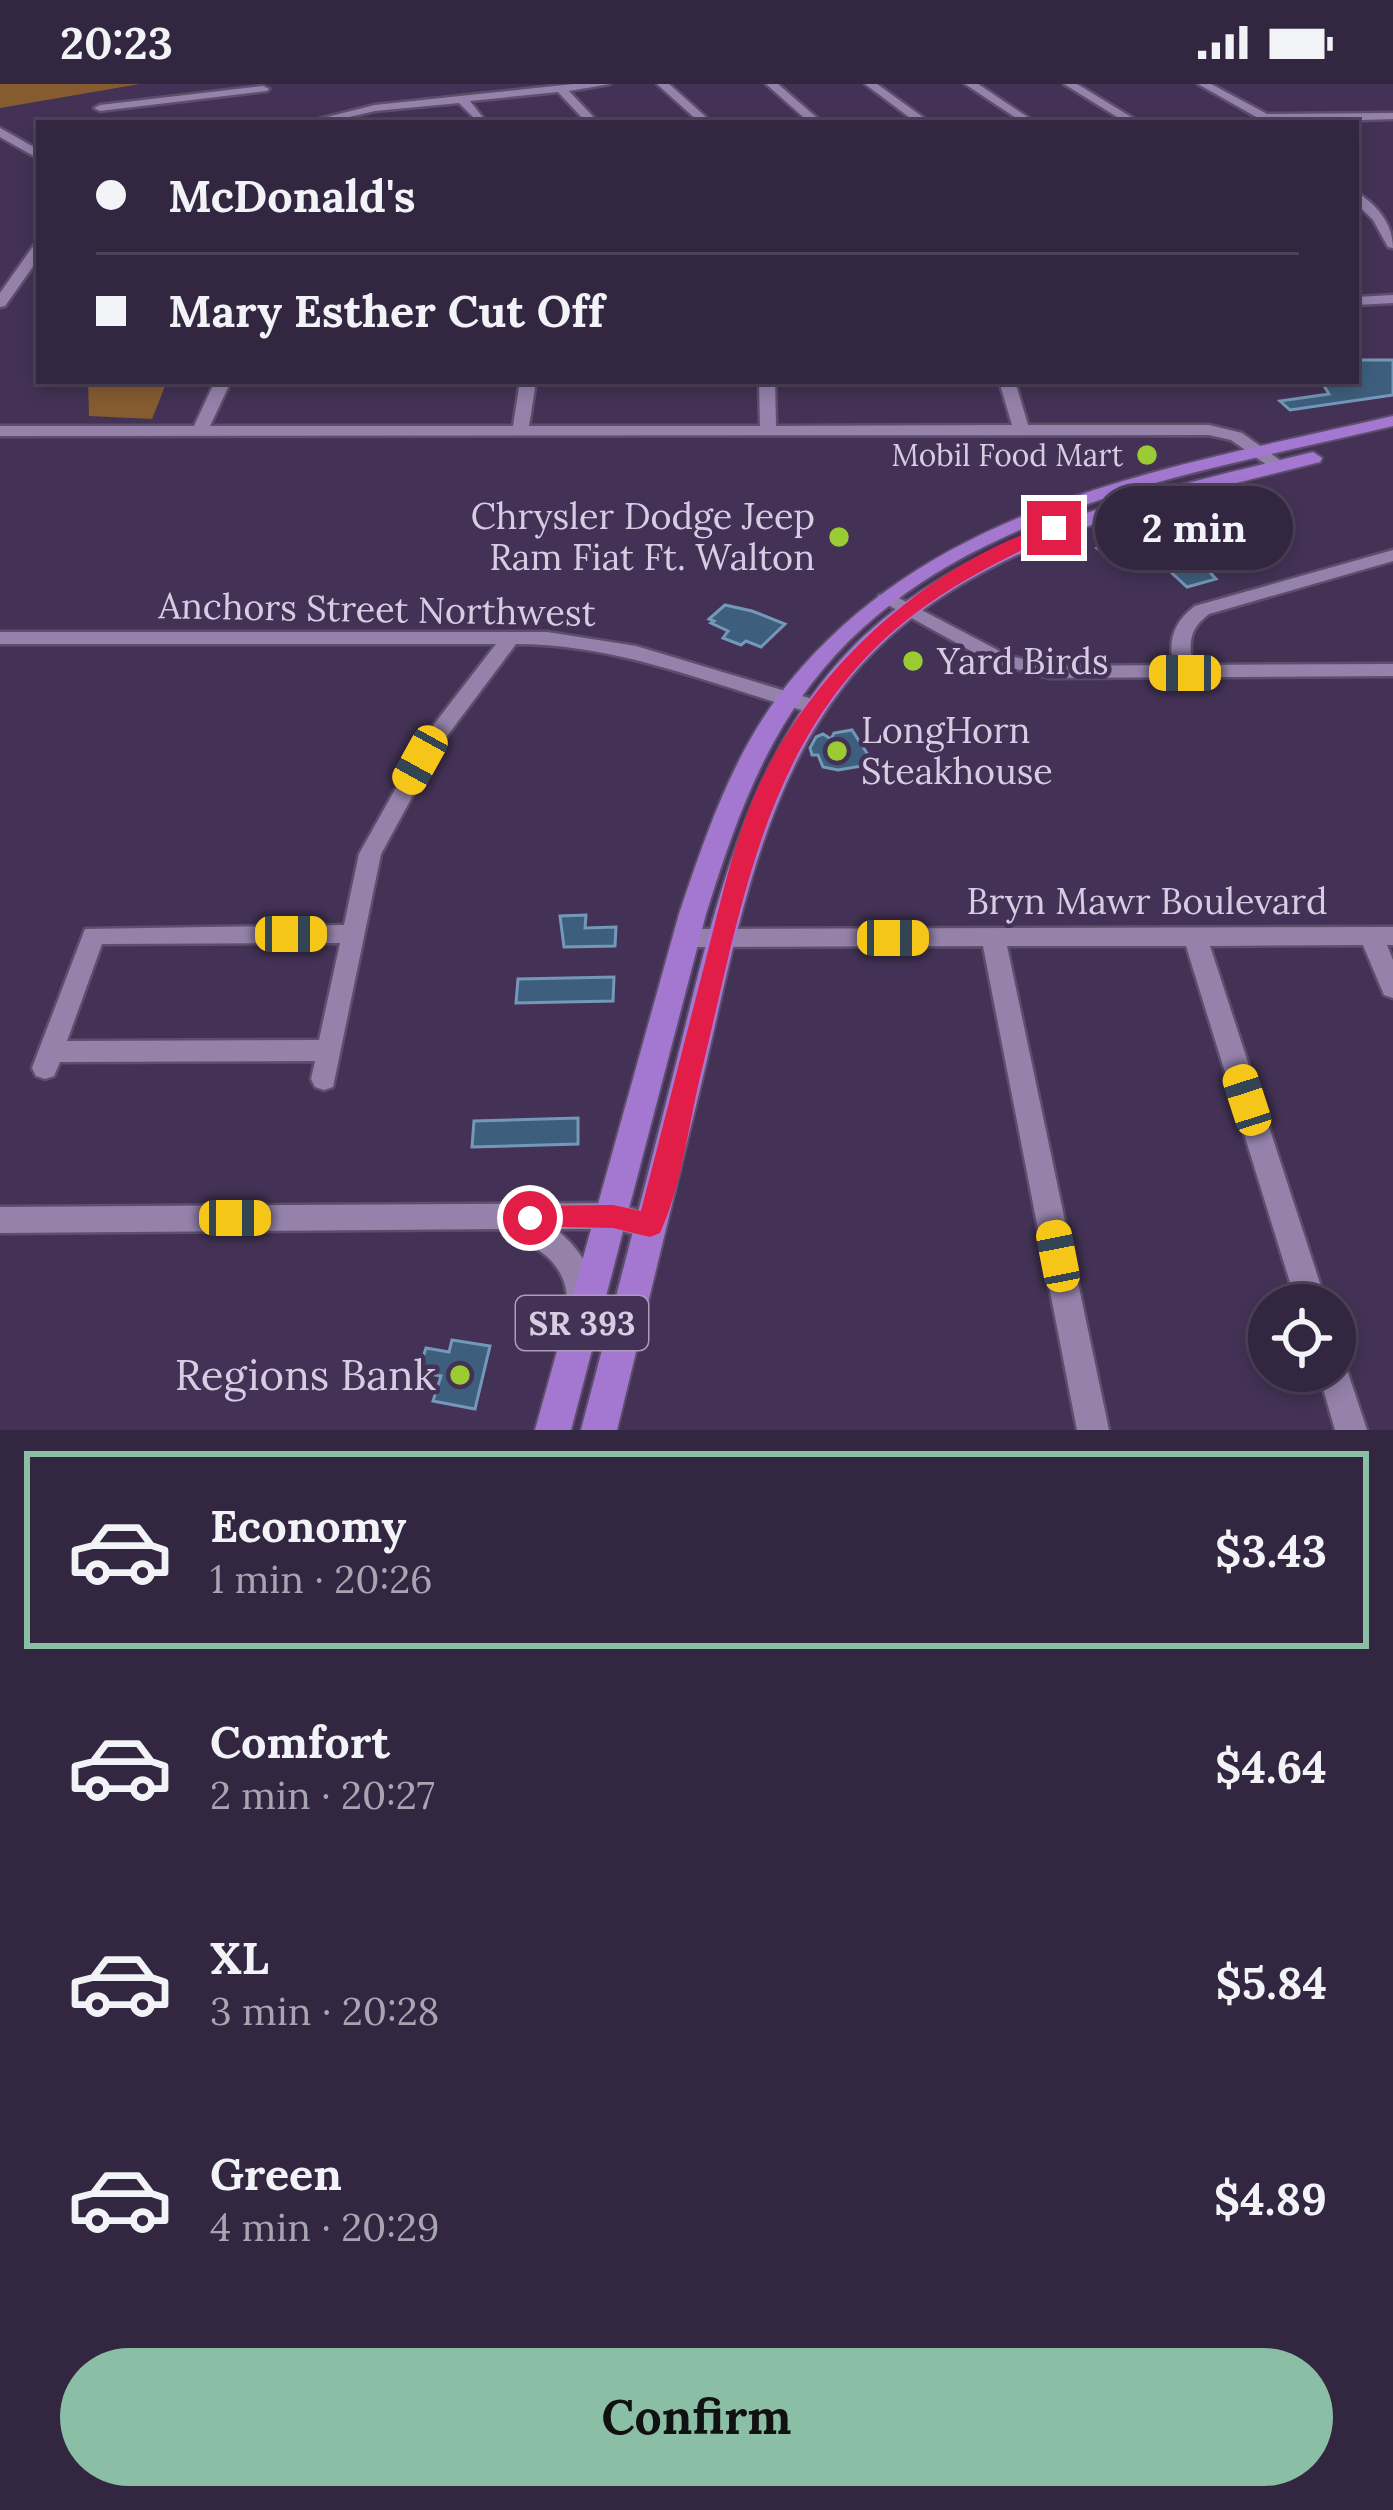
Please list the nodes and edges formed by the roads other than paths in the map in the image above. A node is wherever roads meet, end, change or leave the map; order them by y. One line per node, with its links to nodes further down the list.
1 (605, 84): 9 (street)
2 (662, 84): 13 (street)
3 (771, 84): 18 (street)
4 (870, 84): 19 (street)
5 (970, 84): 14 (street)
6 (1069, 84): 20 (street)
7 (1203, 84): 21 (street)
8 (263, 89): 11 (street)
9 (561, 89): 10 (street); 17 (street)
10 (462, 99): 15 (street); 16 (street)
11 (100, 107)
12 (1393, 116): 21 (street)
13 (702, 118)
14 (1023, 118)
15 (478, 119)
16 (321, 120)
17 (589, 120)
18 (814, 120)
19 (921, 120)
20 (1130, 120)
21 (1270, 120)
22 (2, 137): 23 (street)
23 (36, 154)
24 (1359, 199): 25 (street)
25 (1393, 244)
26 (36, 252): 29 (street)
27 (1393, 299): 28 (street)
28 (1359, 301)
29 (0, 303)
30 (222, 384): 38 (street)
31 (528, 384): 39 (street)
32 (767, 384): 35 (street)
33 (1008, 384): 36 (street)
34 (1393, 421): 41 (main road, SR 393)
35 (768, 430): 36 (street); 39 (street)
36 (1021, 430): 41 (street)
37 (0, 431): 38 (street)
38 (200, 431): 39 (street)
39 (520, 431)
40 (1393, 437): 41 (main road, SR 393)
41 (1271, 459): 43 (main road, SR 393)
42 (1393, 555): 47 (street)
43 (897, 605): 47 (street); 48 (main road, SR 393); 49 (main road, SR 393)
44 (511, 637): 45 (street, Anchors Street Northwest); 48 (street, Anchors Street Northwest); 50 (street)
45 (0, 638)
46 (1393, 670): 47 (street)
47 (1185, 673)
48 (789, 698): 49 (street, Anchors Street Northwest); 53 (main road, SR 393)
49 (815, 707): 54 (main road, SR 393)
50 (353, 934): 57 (street); 57 (street)
51 (1382, 936): 52 (street, Bryn Mawr Boulevard); 56 (street)
52 (1195, 937): 55 (street, Bryn Mawr Boulevard); 63 (street)
53 (686, 938): 54 (street, Bryn Mawr Boulevard); 59 (main road, SR 393)
54 (723, 938): 55 (street, Bryn Mawr Boulevard); 62 (main road, SR 393)
55 (993, 938): 68 (street)
56 (1393, 988)
57 (330, 1050): 58 (street)
58 (324, 1079)
59 (613, 1216): 61 (street); 62 (street); 64 (main road, SR 393)
60 (0, 1220): 61 (street)
61 (506, 1220): 64 (street)
62 (650, 1225): 67 (main road, SR 393)
63 (1305, 1284)
64 (583, 1321): 66 (main road, SR 393)
65 (1340, 1392): 69 (street)
66 (553, 1430)
67 (599, 1430)
68 (1093, 1430)
69 (1352, 1430)

